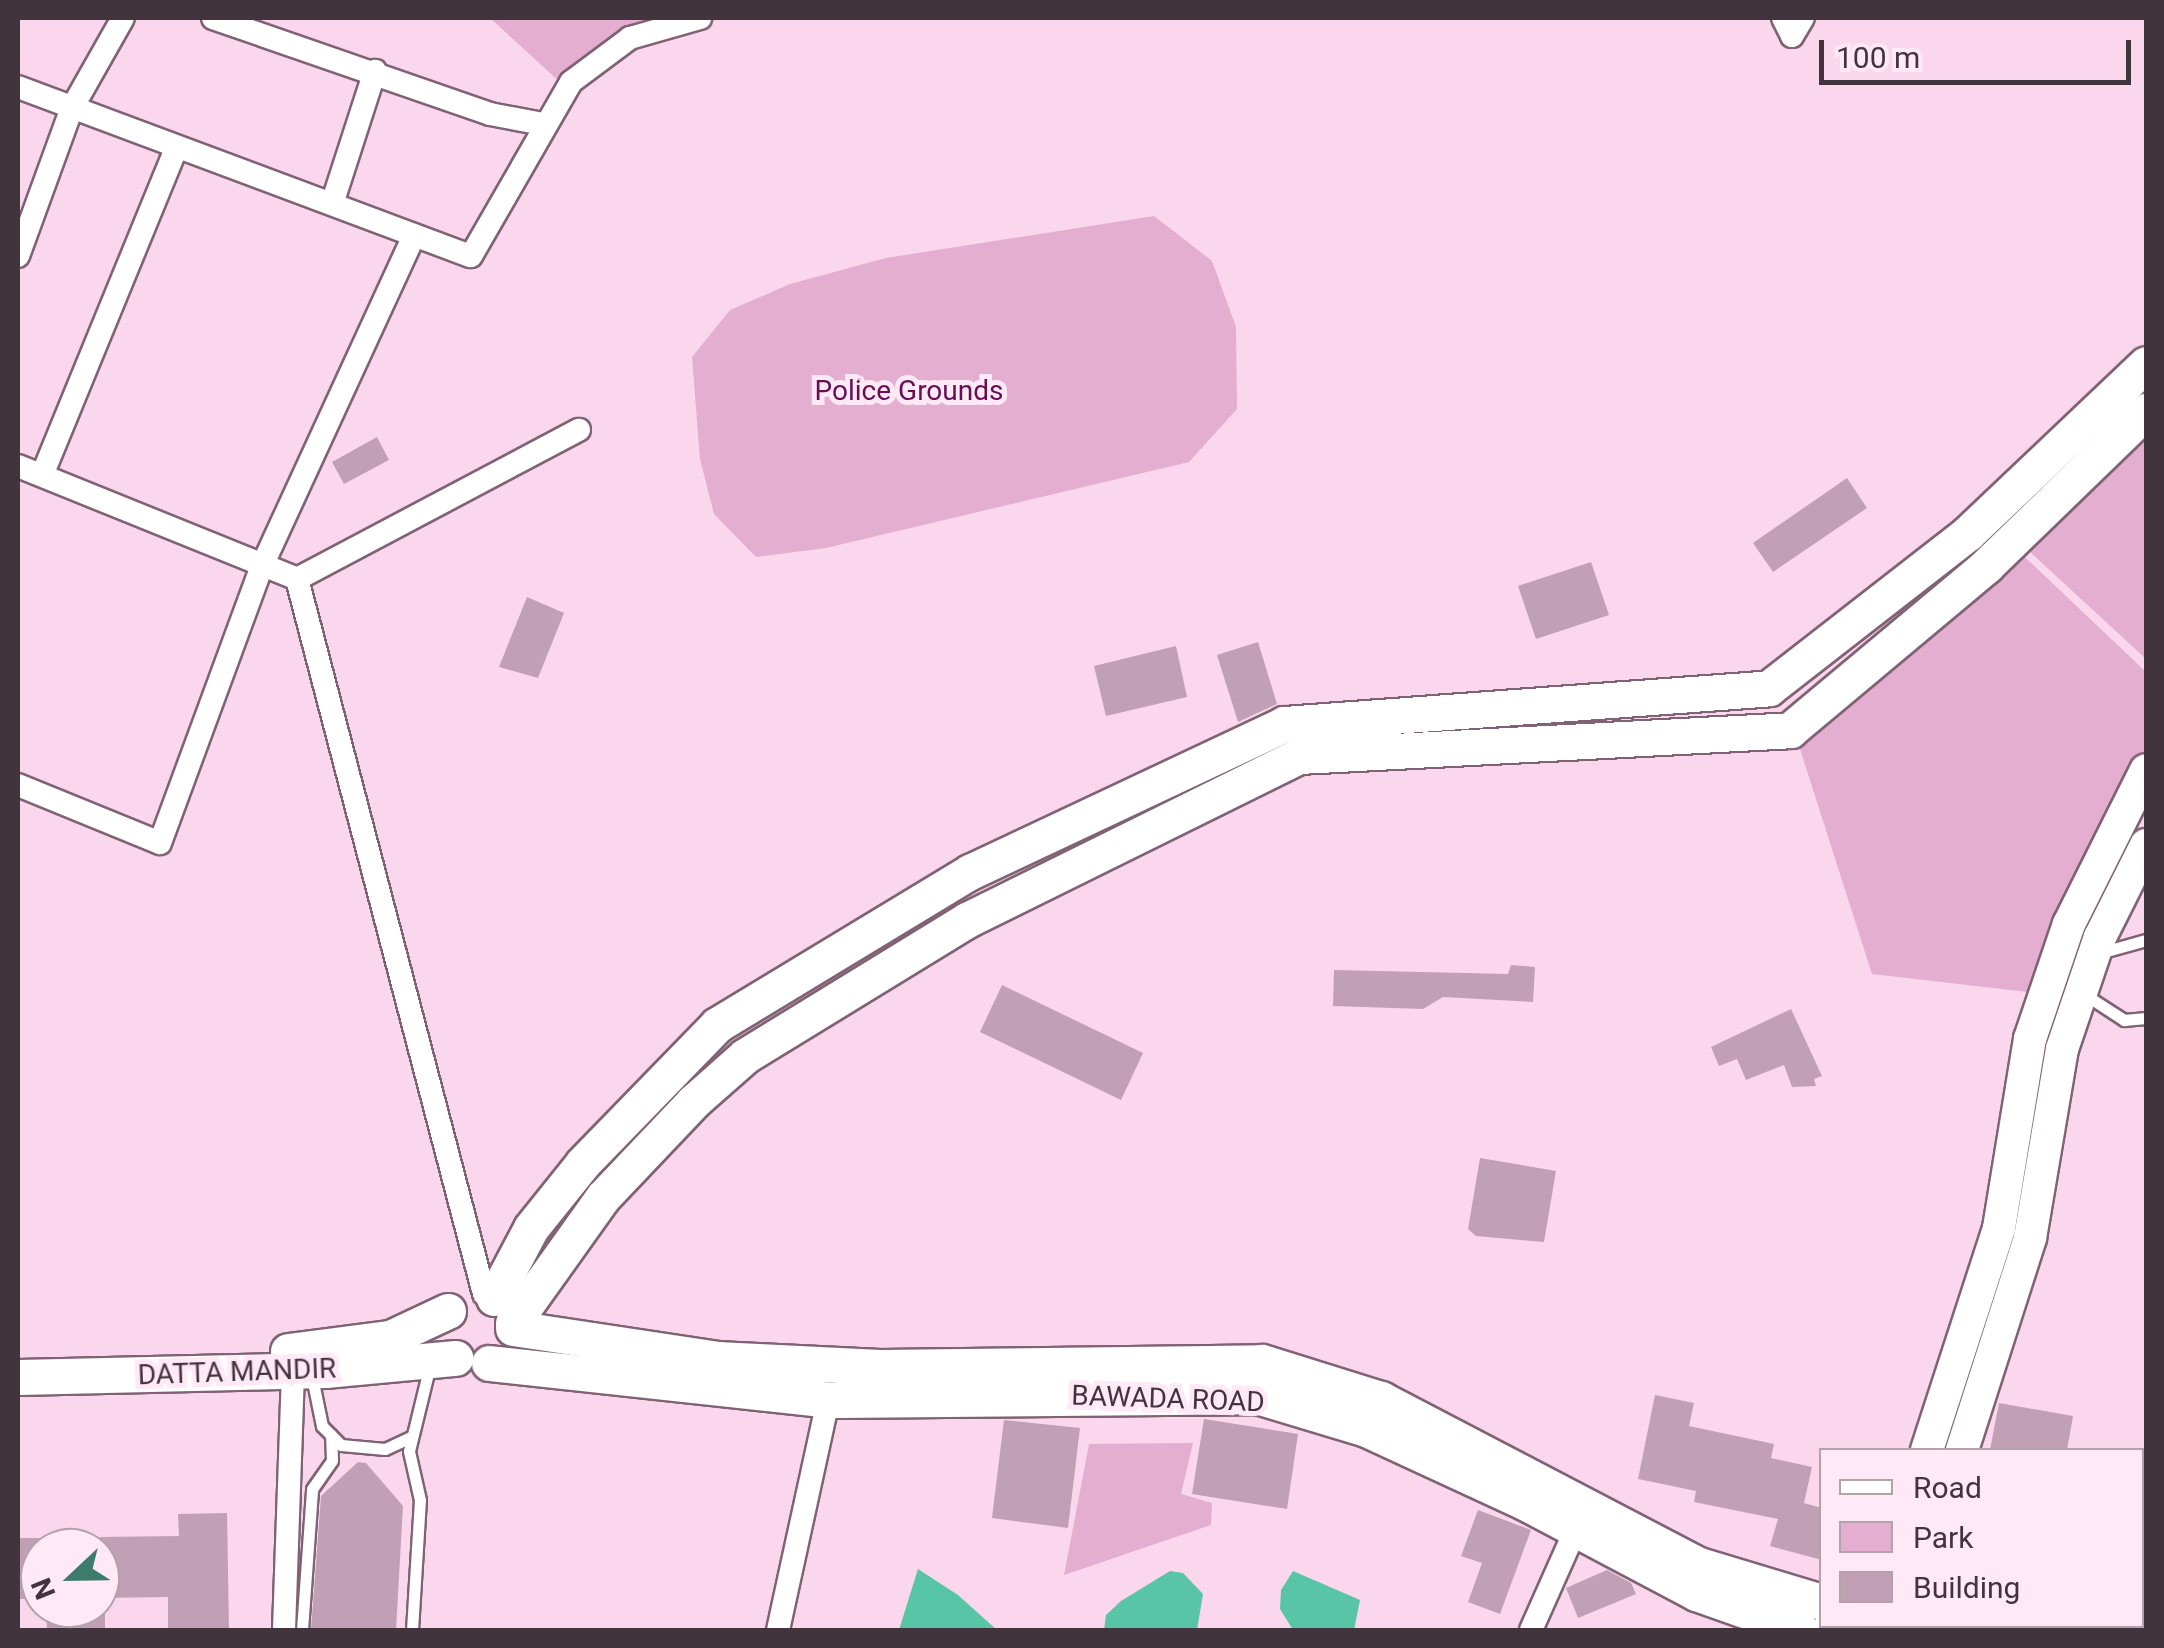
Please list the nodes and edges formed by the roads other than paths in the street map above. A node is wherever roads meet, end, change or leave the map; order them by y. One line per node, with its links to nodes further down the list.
1 (123, 18): 8 (street)
2 (212, 18): 6 (street)
3 (700, 18): 9 (street)
4 (1783, 18): 5 (street)
5 (1803, 18)
6 (375, 71): 9 (street); 11 (street)
7 (18, 87): 8 (street)
8 (72, 108): 10 (street); 13 (street)
9 (543, 124): 12 (street)
10 (176, 149): 11 (street); 18 (street)
11 (332, 204): 12 (street)
12 (414, 234): 19 (street)
13 (18, 256)
14 (2146, 364): 21 (main road)
15 (2146, 411): 22 (main road)
16 (579, 430): 20 (street)
17 (18, 466): 18 (street)
18 (44, 474): 19 (street)
19 (262, 566): 20 (street); 25 (street)
20 (297, 579): 32 (street)
21 (1861, 617): 22 (main road); 23 (main road)
22 (1886, 648): 23 (main road)
23 (1292, 740): 32 (main road)
24 (2146, 770): 40 (main road)
25 (18, 784)
26 (2146, 845): 28 (main road)
27 (2146, 940): 28 (lane)
28 (2094, 954): 29 (main road)
29 (2081, 992): 30 (lane); 41 (main road)
30 (2146, 1018)
31 (448, 1310): 32 (main road); 33 (main road); 34 (main road)
32 (501, 1311): 34 (main road); 43 (main road)
33 (18, 1358)
34 (458, 1360): 35 (main road, DATTA MANDIR); 37 (main road, BAWADA ROAD); 39 (lane)
35 (302, 1371): 36 (main road, DATTA MANDIR); 38 (lane); 44 (street)
36 (18, 1377)
37 (828, 1400): 42 (main road, BAWADA ROAD); 47 (street)
38 (331, 1434): 39 (lane); 45 (lane)
39 (411, 1437): 46 (lane)
40 (1928, 1448)
41 (1963, 1448)
42 (1575, 1531): 48 (street); 49 (main road, BAWADA ROAD)
43 (1819, 1601)
44 (284, 1630)
45 (302, 1630)
46 (412, 1630)
47 (778, 1630)
48 (1531, 1630)
49 (1800, 1630)

